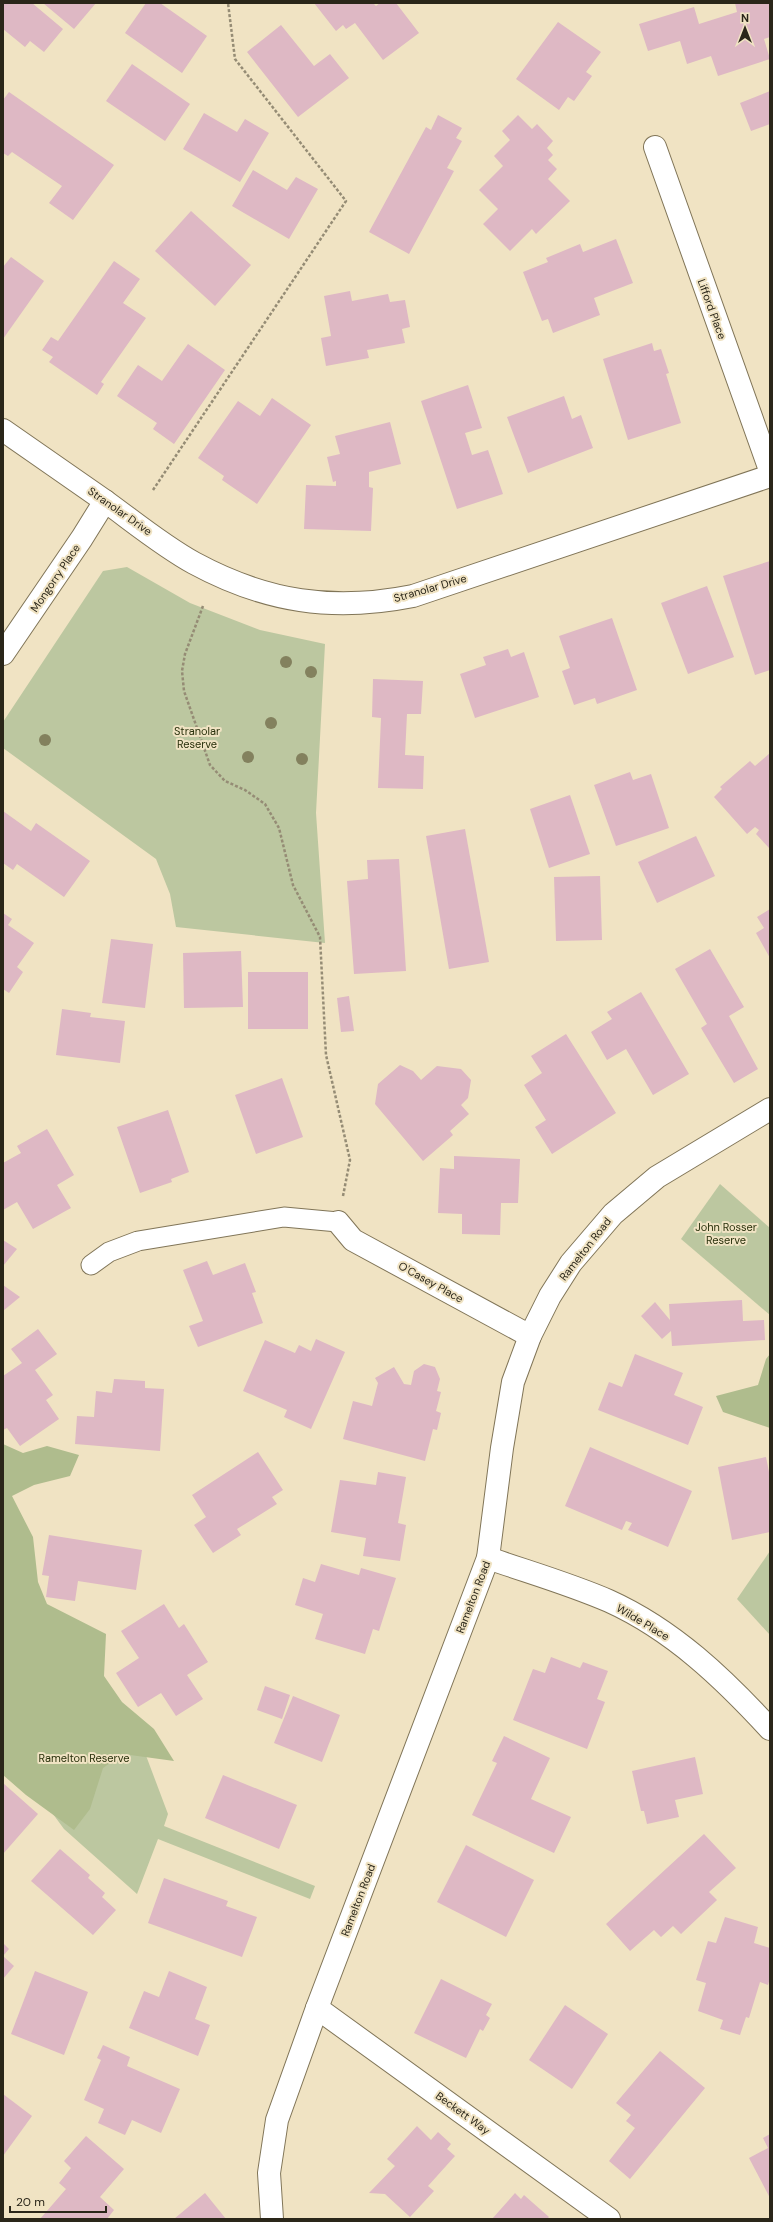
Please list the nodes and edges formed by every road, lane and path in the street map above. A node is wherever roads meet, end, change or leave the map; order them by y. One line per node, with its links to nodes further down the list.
1 (228, 3): 6 (path)
2 (655, 147): 4 (street, Lifford Place)
3 (3, 430): 7 (street, Stranolar Drive)
4 (770, 470)
5 (770, 476): 7 (street, Stranolar Drive)
6 (153, 490)
7 (105, 501): 9 (street, Mongorry Place)
8 (203, 606): 11 (path)
9 (3, 654)
10 (770, 1109): 13 (street, Ramelton Road)
11 (338, 1222): 12 (lane); 13 (street, O'Casey Place)
12 (91, 1265)
13 (530, 1336): 14 (street, Ramelton Road)
14 (488, 1558): 15 (street, Wilde Place); 16 (street, Ramelton Road)
15 (770, 1729)
16 (317, 2008): 17 (street, Ramelton Road); 18 (street, Beckett Way)
17 (272, 2219)
18 (609, 2219)

